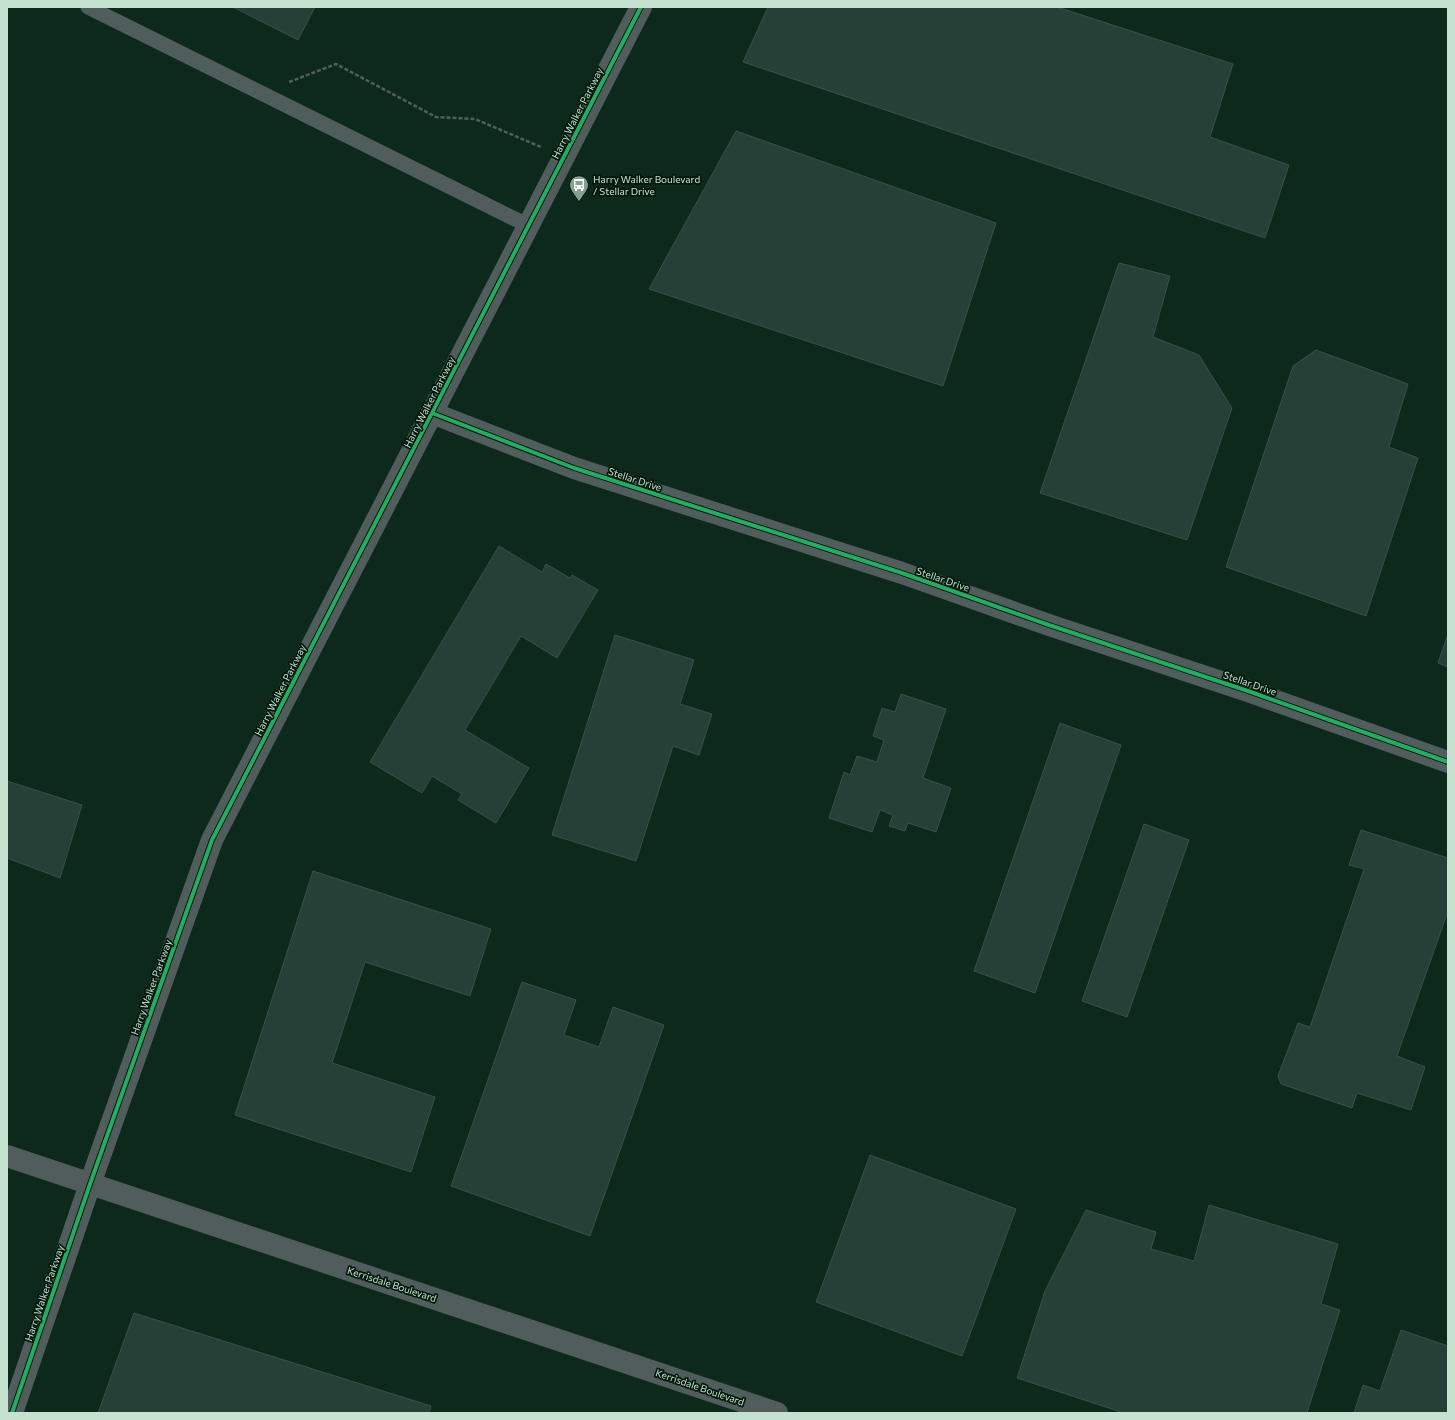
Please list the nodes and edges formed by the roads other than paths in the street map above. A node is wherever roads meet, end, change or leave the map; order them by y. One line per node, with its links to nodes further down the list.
1 (88, 7): 3 (lane)
2 (641, 7): 3 (street, Harry Walker Parkway)
3 (529, 226): 4 (street, Harry Walker Parkway)
4 (432, 413): 5 (street, Stellar Drive); 7 (street, Harry Walker Parkway)
5 (1448, 762)
6 (7, 1156): 7 (street, Kerrisdale Boulevard)
7 (90, 1184): 8 (street, Harry Walker Parkway); 9 (street, Kerrisdale Boulevard)
8 (12, 1413)
9 (777, 1413)

